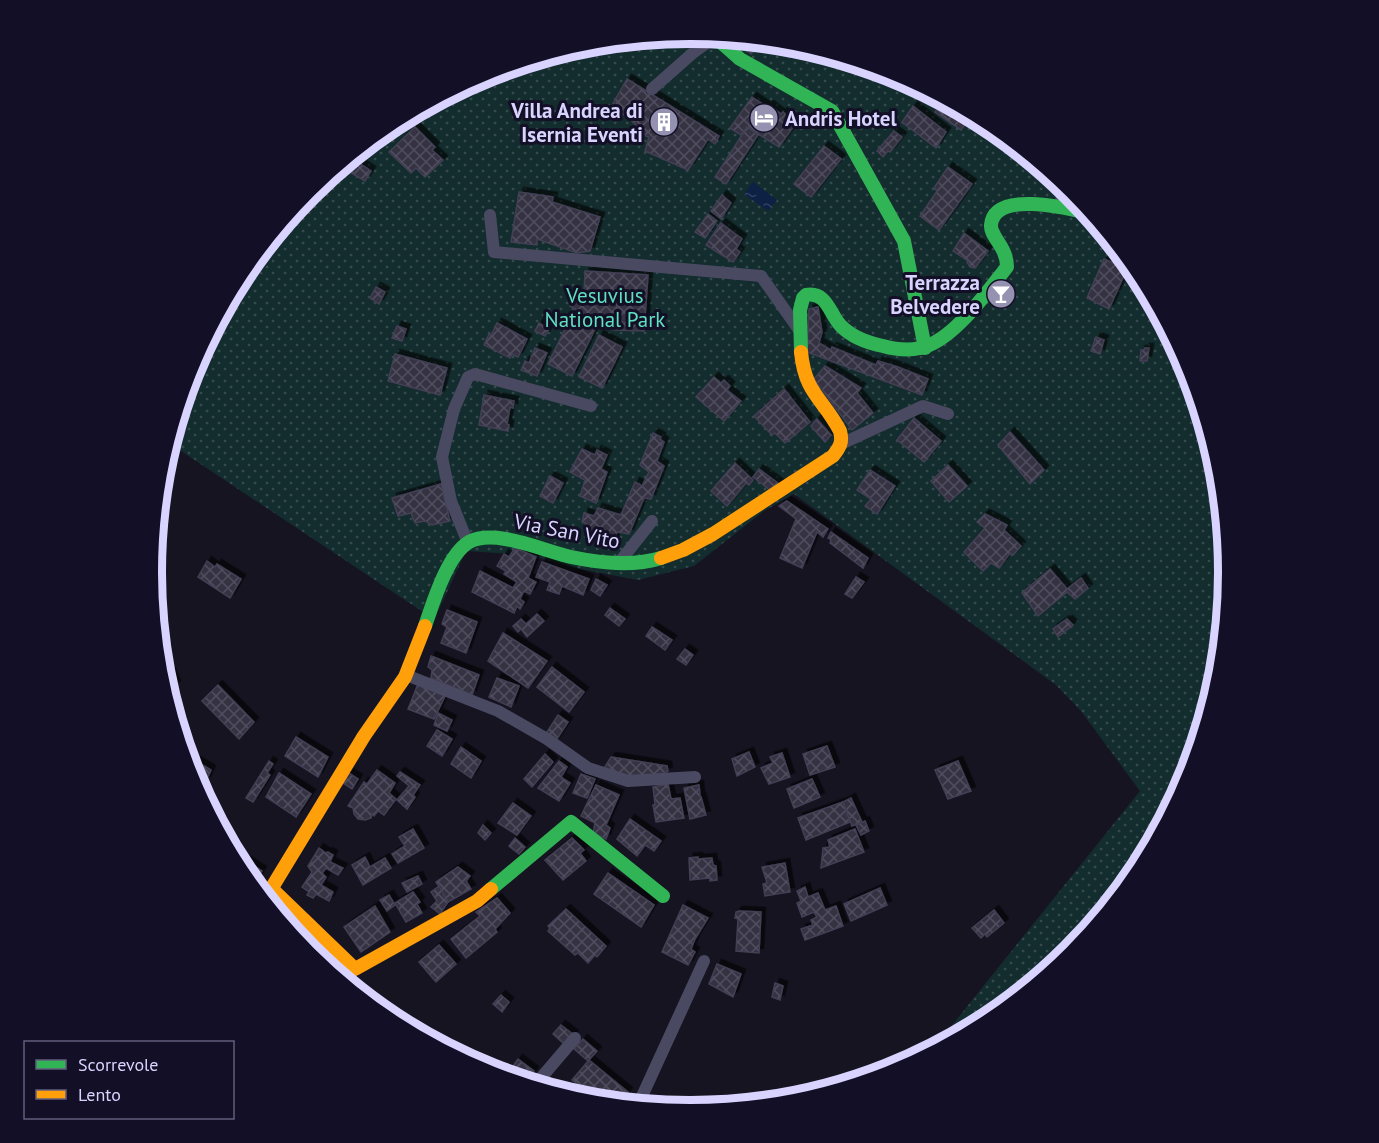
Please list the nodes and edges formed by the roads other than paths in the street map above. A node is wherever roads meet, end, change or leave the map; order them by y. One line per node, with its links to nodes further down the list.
1 (704, 44): 3 (street)
2 (726, 45): 9 (street)
3 (652, 90)
4 (1062, 197): 5 (street)
5 (1059, 208): 6 (street); 9 (street)
6 (1075, 211)
7 (490, 215): 8 (street)
8 (800, 331): 9 (street); 12 (street)
9 (924, 348)
10 (591, 406): 14 (street)
11 (948, 414): 12 (street)
12 (842, 444): 15 (street, Via San Vito)
13 (652, 521): 15 (street)
14 (468, 543): 15 (street, Via San Vito); 16 (street)
15 (618, 564)
16 (406, 675): 17 (street); 18 (street)
17 (695, 777)
18 (270, 891)
19 (663, 896): 20 (street)
20 (281, 905)
21 (704, 961): 24 (street)
22 (575, 1038): 23 (street)
23 (540, 1078)
24 (642, 1097)

